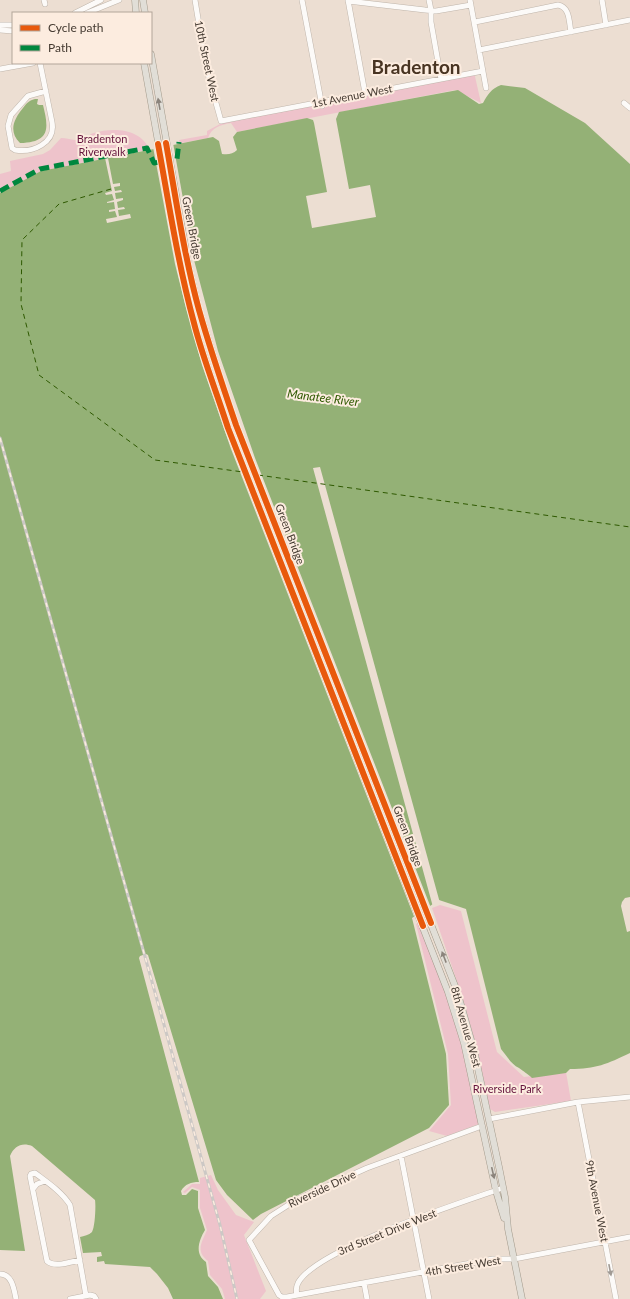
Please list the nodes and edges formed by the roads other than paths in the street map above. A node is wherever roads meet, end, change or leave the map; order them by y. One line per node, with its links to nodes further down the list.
1 (101, 0): 12 (street)
2 (119, 0): 13 (street)
3 (134, 0): 14 (main road)
4 (143, 0): 15 (main road)
5 (195, 0): 38 (street, 10th Street West)
6 (302, 0): 36 (street)
7 (348, 0): 11 (street); 34 (street)
8 (429, 0): 11 (street)
9 (602, 0): 19 (street)
10 (471, 2): 11 (street); 17 (street)
11 (431, 10): 31 (street)
12 (77, 12)
13 (89, 12)
14 (136, 12)
15 (145, 12)
16 (630, 20): 19 (street)
17 (474, 22): 23 (street); 24 (street)
18 (0, 25): 20 (street)
19 (606, 25): 23 (street)
20 (12, 26)
21 (0, 30): 22 (street)
22 (12, 31)
23 (571, 32): 24 (street)
24 (479, 50): 30 (street)
25 (152, 60): 39 (main road, Green Bridge, one-way to 25)
26 (28, 64): 29 (street)
27 (40, 64): 33 (street)
28 (144, 64): 40 (main road, Green Bridge)
29 (0, 69)
30 (483, 71): 31 (street, 1st Avenue West); 32 (street)
31 (441, 78): 34 (street, 1st Avenue West)
32 (486, 88)
33 (46, 91): 33 (street)
34 (364, 93): 36 (street, 1st Avenue West)
35 (624, 103): 37 (street)
36 (321, 104): 38 (street, 1st Avenue West)
37 (630, 108)
38 (221, 121)
39 (431, 923): 44 (main road, 8th Avenue West, one-way to 39)
40 (423, 926): 41 (main road, 8th Avenue West)
41 (464, 1043): 44 (main road); 45 (main road, 8th Avenue West)
42 (630, 1098): 43 (street)
43 (578, 1102): 44 (street); 55 (street, 9th Avenue West)
44 (489, 1119): 47 (main road, 8th Avenue West)
45 (482, 1126): 46 (street, Riverside Drive); 47 (main road); 51 (main road, 8th Avenue West, one-way to 51)
46 (401, 1156): 52 (street); 61 (street, Riverside Drive)
47 (499, 1166): 49 (main road, 8th Avenue West)
48 (45, 1181): 50 (street); 50 (street); 57 (street)
49 (503, 1188): 51 (street, 3rd Street Drive West); 53 (main road, 8th Avenue West)
50 (32, 1189): 57 (street)
51 (496, 1191): 52 (street, 3rd Street Drive West); 53 (main road, 8th Avenue West)
52 (413, 1221): 58 (street); 61 (street, 3rd Street Drive West)
53 (508, 1229): 56 (main road, 8th Avenue West)
54 (630, 1237): 55 (street, 4th Street West)
55 (605, 1242): 56 (street, 4th Street West); 69 (street, 9th Avenue West, one-way to 69)
56 (514, 1259): 58 (street, 4th Street West); 68 (main road, 8th Avenue West)
57 (80, 1260): 62 (street)
58 (423, 1272): 60 (street, 4th Street West); 67 (street)
59 (0, 1274): 63 (street)
60 (364, 1283): 61 (street, 4th Street West); 66 (street)
61 (297, 1295)
62 (86, 1296): 64 (street); 65 (street)
63 (16, 1299)
64 (70, 1299)
65 (96, 1299)
66 (367, 1299)
67 (429, 1299)
68 (522, 1299)
69 (616, 1299)

